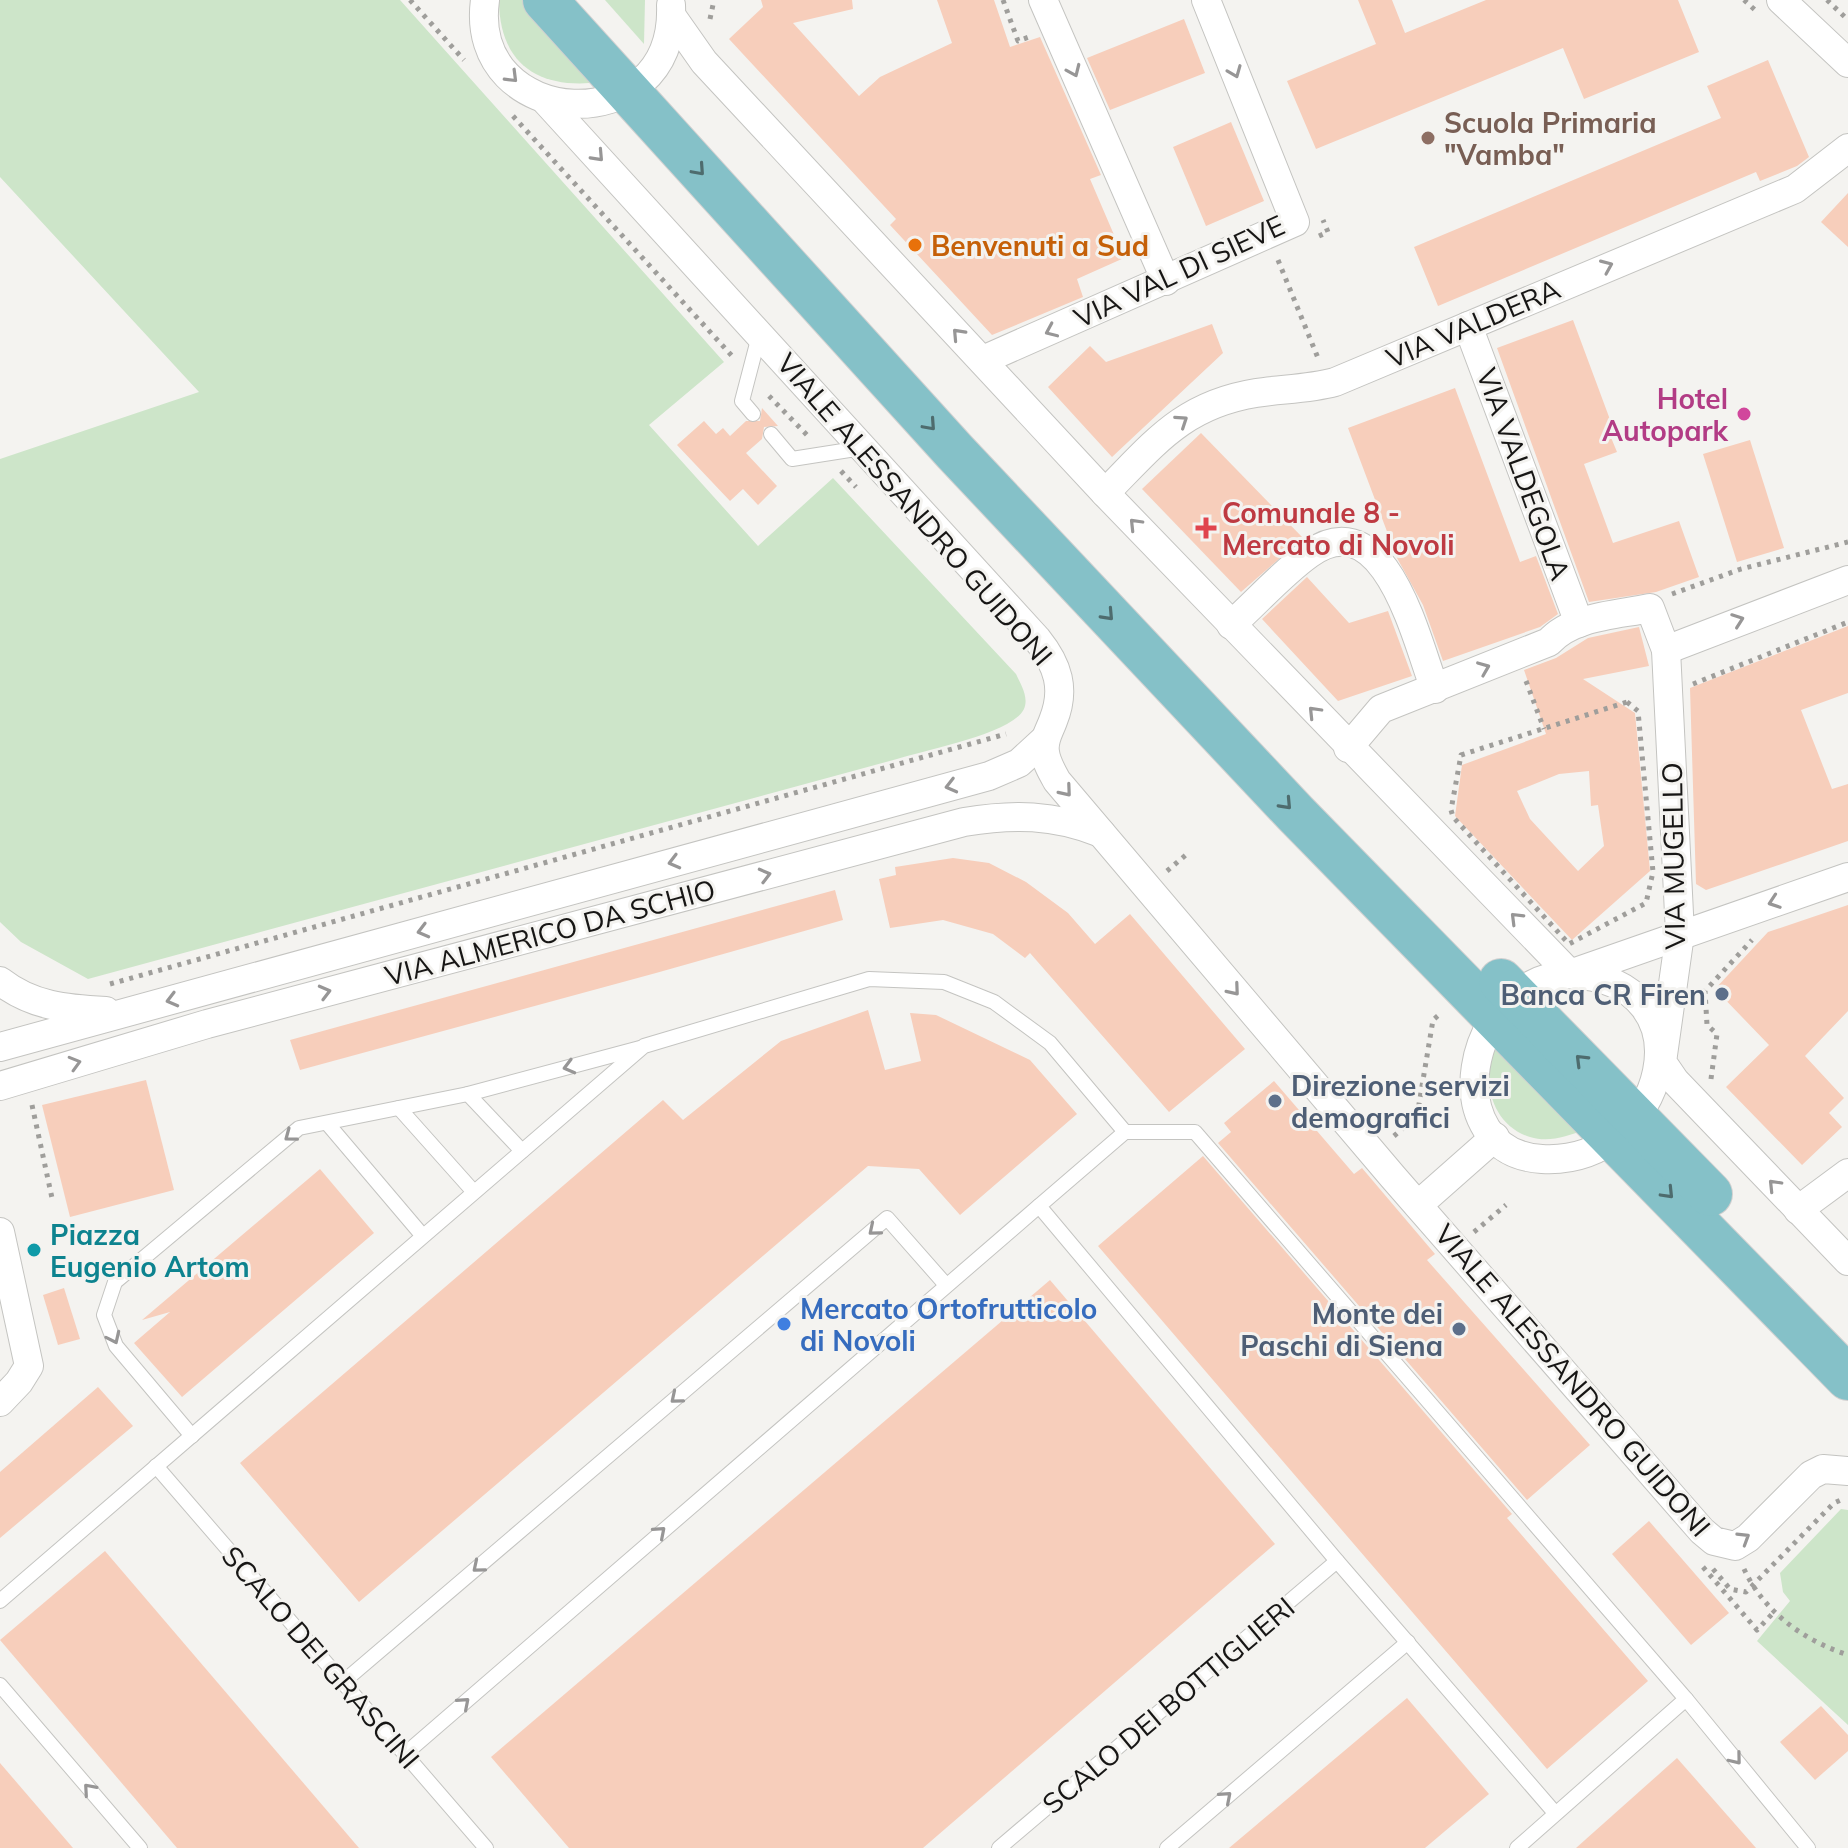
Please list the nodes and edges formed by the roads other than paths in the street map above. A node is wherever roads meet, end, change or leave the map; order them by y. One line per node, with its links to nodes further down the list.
1 (545, 0): 9 (main road)
2 (585, 0): 9 (main road)
3 (1043, 0): 12 (street, one-way to 12)
4 (1206, 0): 12 (street, VIA VAL DI SIEVE, one-way to 12)
5 (1781, 0): 8 (street)
6 (481, 2): 10 (street, VIALE ALESSANDRO GUIDONI, one-way to 10)
7 (673, 5): 9 (street); 15 (street, one-way to 7)
8 (1848, 63)
9 (640, 81): 10 (street, VIALE ALESSANDRO GUIDONI); 34 (main road)
10 (545, 100): 14 (street, VIALE ALESSANDRO GUIDONI, one-way to 14)
11 (1848, 148): 13 (street, VIA VALDERA, one-way to 11)
12 (1166, 281): 15 (street, VIA VAL DI SIEVE, one-way to 15)
13 (1468, 326): 19 (street, VIA VALDERA, one-way to 13); 21 (street, VIA VALDEGOLA)
14 (760, 332): 16 (lane); 18 (street, VIALE ALESSANDRO GUIDONI)
15 (983, 360): 19 (street)
16 (753, 414)
17 (771, 434): 18 (lane)
18 (863, 447): 25 (street, VIALE ALESSANDRO GUIDONI)
19 (1105, 493): 22 (street, one-way to 19)
20 (1848, 580): 23 (street, one-way to 20)
21 (1579, 623): 23 (street, VIA MUGELLO); 24 (street, one-way to 21)
22 (1231, 625): 24 (street); 26 (street, one-way to 22)
23 (1666, 650): 29 (street, VIA MUGELLO)
24 (1435, 689): 26 (street)
25 (1044, 740): 27 (street, VIALE ALESSANDRO GUIDONI, one-way to 27); 35 (street, VIA ALMERICO DA SCHIO, one-way to 35)
26 (1348, 748): 30 (street, one-way to 26)
27 (1103, 834): 39 (street, VIA ALMERICO DA SCHIO, one-way to 27); 49 (street, VIALE ALESSANDRO GUIDONI, one-way to 49)
28 (1848, 877): 29 (street, one-way to 29)
29 (1672, 937): 30 (street); 38 (street, VIA MUGELLO)
30 (1570, 974): 34 (street); 38 (street)
31 (0, 981): 35 (street)
32 (0, 995): 33 (street)
33 (0, 1002)
34 (1505, 1006): 43 (main road); 45 (street)
35 (130, 1012): 37 (street, VIA ALMERICO DA SCHIO)
36 (644, 1046): 40 (lane, one-way to 40); 44 (lane); 46 (lane)
37 (0, 1047)
38 (1662, 1062): 43 (street); 51 (street, one-way to 38)
39 (0, 1086)
40 (468, 1094): 41 (lane); 46 (lane)
41 (399, 1108): 42 (lane); 48 (lane)
42 (327, 1123): 53 (lane); 59 (lane, one-way to 59)
43 (1625, 1126): 45 (street); 56 (main road); 57 (main road, one-way to 57)
44 (1125, 1132): 50 (lane); 67 (lane)
45 (1495, 1137): 49 (street, VIALE ALESSANDRO GUIDONI)
46 (522, 1151): 48 (lane)
47 (1848, 1173): 51 (street)
48 (473, 1191): 53 (lane)
49 (1418, 1205): 61 (street, VIALE ALESSANDRO GUIDONI, one-way to 61)
50 (1039, 1206): 55 (lane); 62 (lane)
51 (1798, 1210): 54 (street)
52 (0, 1232): 58 (street)
53 (422, 1235): 59 (lane)
54 (1848, 1261)
55 (946, 1285): 65 (lane, one-way to 65); 68 (lane, one-way to 55)
56 (1848, 1337)
57 (1848, 1378)
58 (0, 1402)
59 (192, 1436): 60 (lane)
60 (156, 1466): 63 (lane); 65 (lane, SCALO DEI GRASCINI)
61 (1848, 1471)
62 (1337, 1561): 64 (lane); 72 (lane, SCALO DEI BOTTIGLIERI)
63 (0, 1601)
64 (1408, 1642): 69 (lane); 73 (lane, one-way to 64)
65 (342, 1683): 68 (lane, SCALO DEI GRASCINI)
66 (0, 1685): 70 (lane, one-way to 66)
67 (1686, 1699): 69 (lane); 75 (lane, one-way to 75)
68 (405, 1754): 71 (lane, SCALO DEI GRASCINI)
69 (1555, 1813): 74 (lane)
70 (140, 1848)
71 (486, 1848)
72 (999, 1848)
73 (1167, 1848)
74 (1517, 1848)
75 (1808, 1848)

